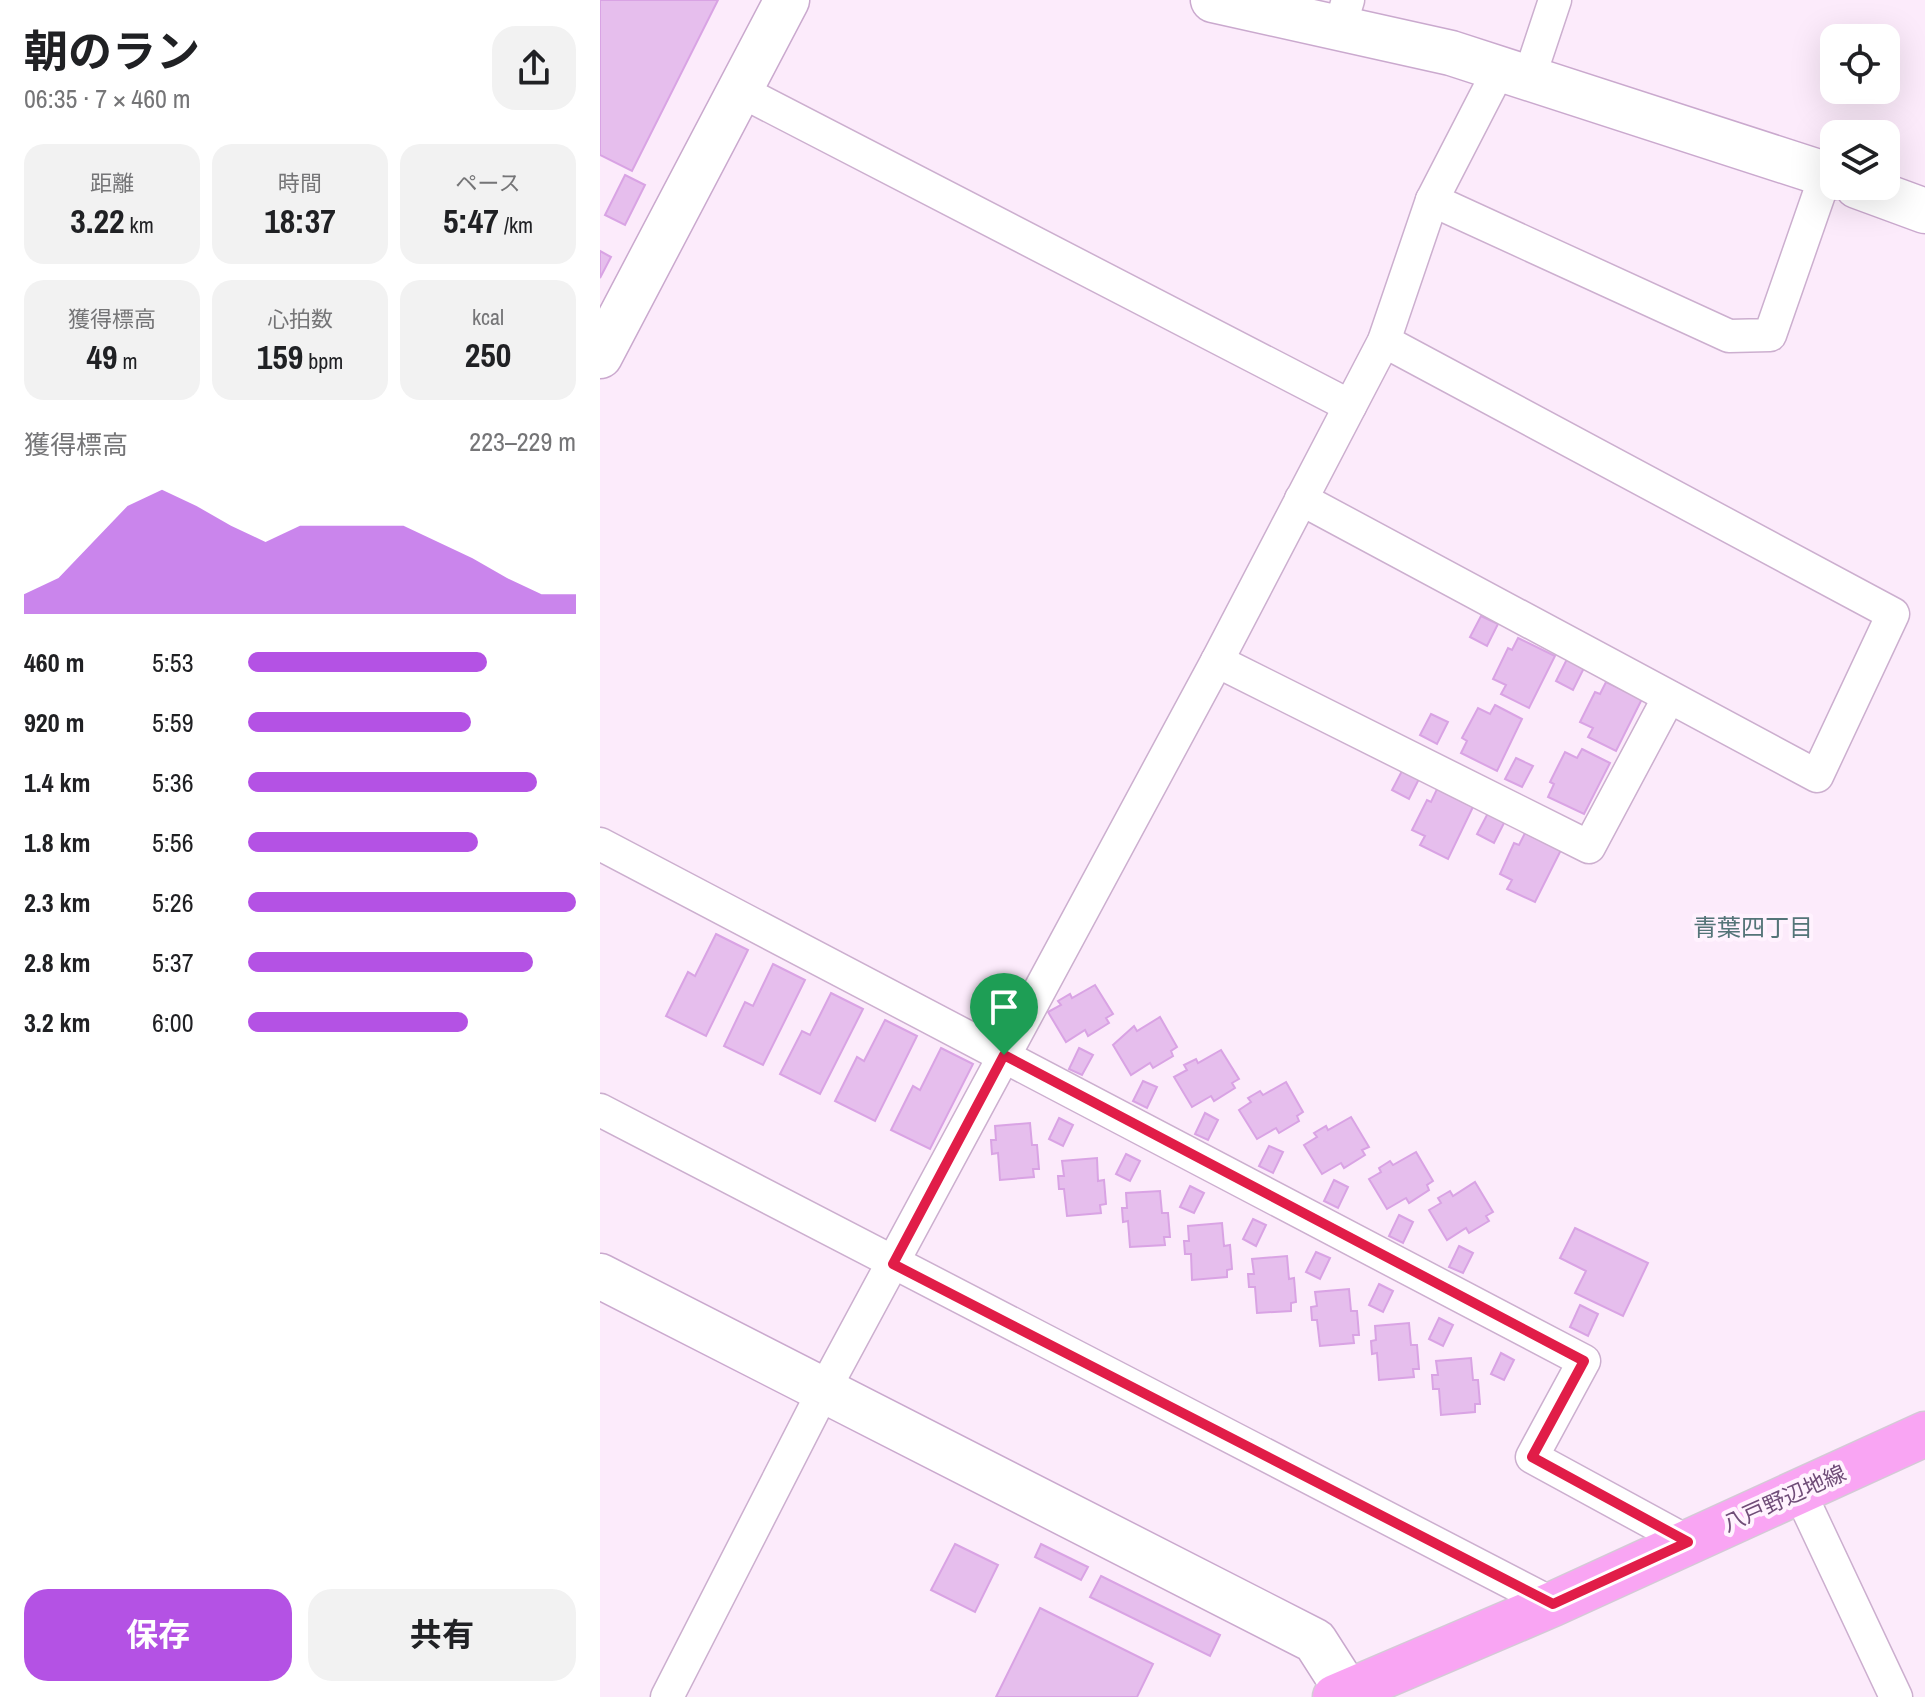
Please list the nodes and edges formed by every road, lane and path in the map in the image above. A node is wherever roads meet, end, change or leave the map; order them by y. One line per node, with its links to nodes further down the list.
1 (787, 0): 6 (street)
2 (1213, 0): 4 (street)
3 (1555, 0): 5 (street)
4 (1344, 15): 5 (street)
5 (1515, 73): 7 (street); 8 (street)
6 (739, 90): 13 (street); 14 (street)
7 (1820, 173)
8 (1432, 200): 9 (street); 12 (street)
9 (1830, 200)
10 (1895, 200): 11 (street)
11 (1925, 211)
12 (1384, 341): 14 (street); 17 (street)
13 (600, 356)
14 (1350, 406): 15 (street)
15 (1301, 499): 16 (street); 17 (street)
16 (1217, 661): 17 (street); 19 (street)
17 (1669, 697)
18 (600, 844): 19 (street)
19 (1004, 1055): 21 (street); 26 (street)
20 (600, 1110): 21 (street)
21 (893, 1264): 23 (street); 27 (street)
22 (600, 1276): 23 (street)
23 (824, 1390): 28 (street); 29 (street)
24 (1925, 1434): 25 (main road, 八戸野辺地線)
25 (1799, 1491): 26 (main road, 八戸野辺地線); 30 (street)
26 (1688, 1542): 27 (main road, 八戸野辺地線)
27 (1553, 1604): 28 (main road, 八戸野辺地線)
28 (1344, 1695)
29 (667, 1697)
30 (1896, 1697)

